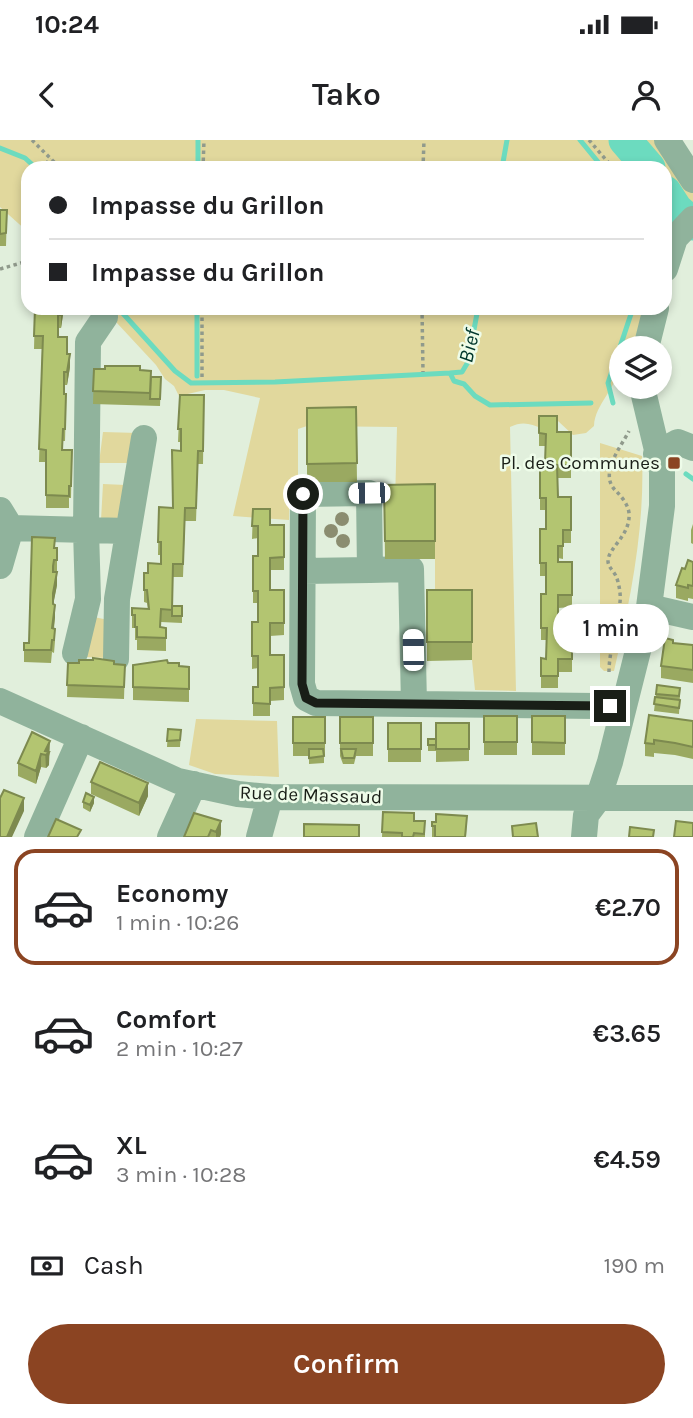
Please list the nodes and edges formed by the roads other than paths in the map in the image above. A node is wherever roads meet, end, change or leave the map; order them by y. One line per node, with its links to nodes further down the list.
1 (667, 140): 2 (street)
2 (693, 180)
3 (693, 219): 4 (street)
4 (672, 247)
5 (654, 315): 7 (street)
6 (105, 317): 13 (street)
7 (649, 336)
8 (644, 399): 11 (street)
9 (144, 438): 14 (street)
10 (693, 448): 11 (street)
11 (656, 454): 18 (street)
12 (6, 519): 13 (street); 15 (street)
13 (86, 530): 14 (street); 20 (street)
14 (127, 531): 21 (street)
15 (0, 566)
16 (370, 570): 17 (street); 17 (street); 23 (street)
17 (303, 571): 23 (street)
18 (649, 607): 19 (street); 24 (street)
19 (693, 617)
20 (75, 653)
21 (116, 659)
22 (0, 701): 25 (street, Rue de Massaud)
23 (414, 704): 24 (street)
24 (624, 706): 29 (street)
25 (81, 737): 26 (street, Rue de Massaud); 30 (street)
26 (194, 784): 27 (street, Rue de Massaud); 31 (street)
27 (270, 797): 29 (street, Rue de Massaud); 32 (street)
28 (693, 798): 29 (street, Rue de Massaud)
29 (597, 799): 33 (street)
30 (37, 837)
31 (170, 837)
32 (259, 837)
33 (584, 837)

